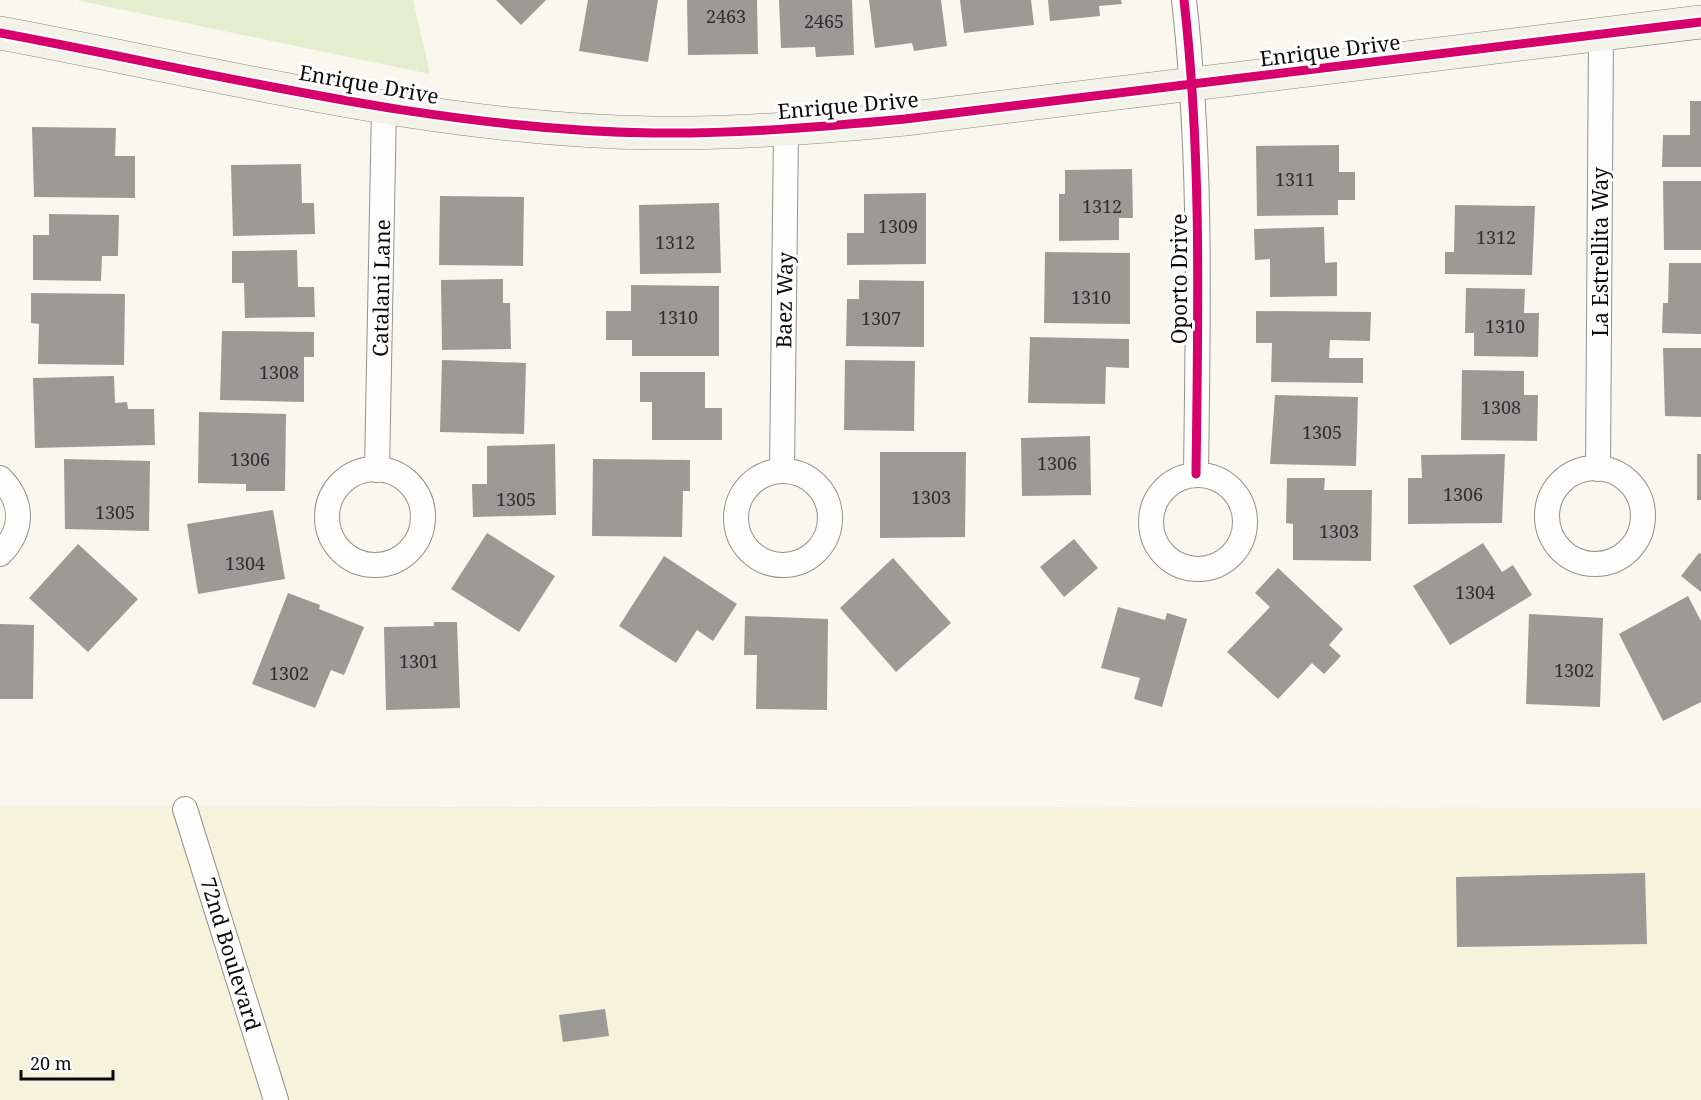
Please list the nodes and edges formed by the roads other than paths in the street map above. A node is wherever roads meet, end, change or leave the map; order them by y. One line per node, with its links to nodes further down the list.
1 (1184, 0): 5 (street, Oporto Drive)
2 (1701, 22): 4 (street, Enrique Drive)
3 (0, 33): 6 (street, Enrique Drive)
4 (1601, 35): 5 (street, Enrique Drive); 8 (street, La Estrellita Way)
5 (1193, 85): 7 (street, Enrique Drive); 11 (street, Oporto Drive)
6 (384, 106): 7 (street, Enrique Drive); 9 (street, Catalani Lane)
7 (786, 129): 10 (street, Baez Way)
8 (1598, 469)
9 (378, 470)
10 (782, 471)
11 (1196, 474)
12 (0, 478): 13 (street)
13 (0, 554)
14 (185, 809): 15 (street, 72nd Boulevard)
15 (276, 1100)

